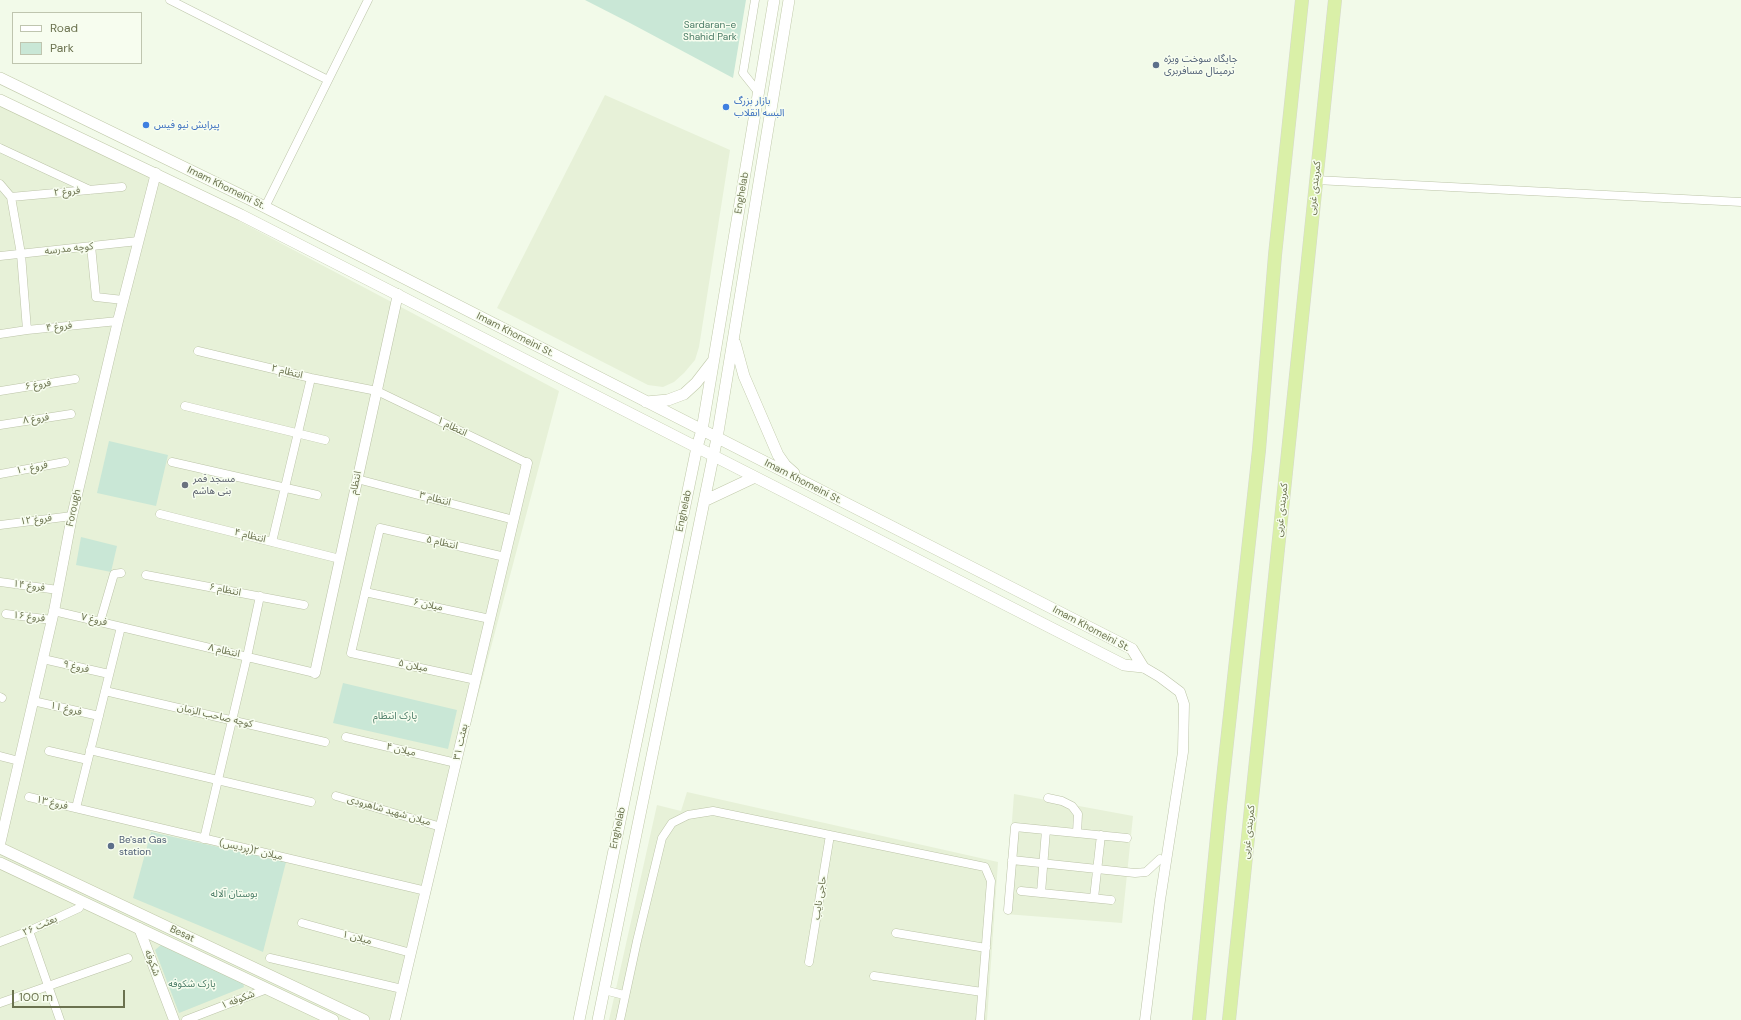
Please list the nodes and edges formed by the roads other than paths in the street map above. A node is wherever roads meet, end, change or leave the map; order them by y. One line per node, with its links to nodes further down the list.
1 (170, 0): 9 (street)
2 (368, 0): 9 (street)
3 (755, 0): 10 (street)
4 (774, 0): 10 (main road, Enghelab)
5 (789, 0): 32 (main road, Enghelab)
6 (1302, 0): 159 (highway)
7 (1334, 0): 14 (highway, کمربندی غربی)
8 (0, 78): 19 (main road, Imam Khomeini St.)
9 (328, 80): 21 (street)
10 (759, 93): 34 (main road, Enghelab)
11 (0, 100): 13 (main road, Imam Khomeini St.)
12 (0, 148): 17 (street)
13 (156, 173): 22 (main road, Imam Khomeini St.); 23 (street, Forough)
14 (1316, 180): 20 (street); 160 (highway, کمربندی غربی)
15 (0, 184): 18 (street)
16 (122, 187): 17 (street, فروغ ۲)
17 (91, 190): 18 (street, فروغ ۲)
18 (11, 197): 25 (street)
19 (249, 199): 21 (main road, Imam Khomeini St.); 22 (main road)
20 (1741, 202)
21 (264, 207): 39 (main road, Imam Khomeini St.)
22 (241, 215): 27 (main road, Imam Khomeini St.)
23 (138, 241): 24 (street, کوچه مدرسه); 28 (street, Forough)
24 (91, 246): 25 (street, کوچه مدرسه); 28 (street)
25 (21, 254): 26 (street, کوچه مدرسه); 30 (street)
26 (0, 256)
27 (398, 294): 38 (street, انتظام); 47 (main road, Imam Khomeini St.)
28 (123, 300): 29 (street, Forough)
29 (118, 321): 30 (street, فروغ ۴); 62 (street, Forough)
30 (27, 330): 31 (street, فروغ ۴)
31 (0, 334)
32 (734, 336): 45 (main road, Enghelab); 56 (main road)
33 (198, 351): 35 (street, انتظام ۲)
34 (714, 359): 39 (main road); 43 (main road, Enghelab)
35 (311, 378): 38 (street, انتظام ۲); 44 (street)
36 (75, 379): 37 (street, فروغ ۶)
37 (0, 391)
38 (377, 391): 51 (street, انتظام ۱); 54 (street, انتظام)
39 (646, 402): 43 (main road, Imam Khomeini St.)
40 (185, 406): 44 (street)
41 (71, 414): 42 (street, فروغ ۸)
42 (0, 425)
43 (702, 430): 45 (main road, Imam Khomeini St.); 47 (main road, Enghelab)
44 (299, 433): 46 (street); 58 (street)
45 (717, 438): 48 (main road, Enghelab); 56 (main road, Imam Khomeini St.)
46 (325, 440)
47 (697, 447): 48 (main road, Imam Khomeini St.); 55 (main road, Enghelab)
48 (713, 456): 53 (main road, Imam Khomeini St.); 57 (main road, Enghelab)
49 (65, 462): 52 (street, فروغ ۱۰)
50 (172, 462): 58 (street)
51 (527, 464): 63 (street, بعثت ۳۱)
52 (0, 474)
53 (755, 477): 60 (main road); 83 (main road, Imam Khomeini St.)
54 (357, 479): 63 (street, انتظام ۳); 67 (street, انتظام)
55 (690, 480): 57 (main road); 107 (main road, Enghelab)
56 (803, 482): 83 (main road, Imam Khomeini St.)
57 (707, 484): 60 (main road, Enghelab)
58 (286, 488): 59 (street); 65 (street)
59 (318, 496)
60 (704, 501): 109 (main road, Enghelab)
61 (160, 514): 65 (street, انتظام ۴)
62 (72, 516): 64 (street, فروغ ۱۲); 71 (street, Forough)
63 (514, 520): 66 (street, بعثت ۳۱)
64 (0, 525)
65 (272, 542): 67 (street, انتظام ۴)
66 (505, 557): 72 (street, انتظام ۵); 77 (street, بعثت ۳۱)
67 (340, 559): 84 (street, انتظام)
68 (121, 573): 78 (street)
69 (146, 575): 73 (street, انتظام ۶)
70 (0, 582): 71 (street, فروغ ۱۴)
71 (58, 590): 76 (street, Forough)
72 (365, 592): 77 (street, میلان ۶); 86 (street, میلان ۵)
73 (260, 596): 74 (street, انتظام ۶); 81 (street)
74 (304, 605)
75 (6, 614): 76 (street, فروغ ۱۶)
76 (53, 615): 78 (street, فروغ ۷); 82 (street, Forough)
77 (490, 619): 86 (street, بعثت ۳۱)
78 (100, 622): 79 (street, فروغ ۷)
79 (121, 627): 80 (street, فروغ ۷); 85 (street)
80 (133, 629): 81 (street, انتظام ۸)
81 (247, 657): 84 (street, انتظام ۸); 90 (street)
82 (43, 659): 85 (street, فروغ ۹); 88 (street, Forough)
83 (1143, 667): 91 (street)
84 (315, 673)
85 (109, 674): 87 (street)
86 (476, 680): 99 (street, بعثت ۳۱)
87 (105, 691): 89 (street); 90 (street, کوچه صاحب الزمان)
88 (33, 701): 89 (street, فروغ ۱۱); 98 (street, Forough)
89 (99, 716): 94 (street)
90 (232, 720): 93 (street, کوچه صاحب الزمان); 100 (street)
91 (1183, 721): 117 (street); 158 (street)
92 (346, 738): 99 (street, میلان ۴)
93 (325, 742)
94 (90, 750): 97 (street); 100 (street)
95 (49, 751): 97 (street)
96 (0, 756): 98 (street)
97 (88, 760): 105 (street)
98 (19, 761): 115 (street, Forough)
99 (456, 763): 106 (street, بعثت ۳۱)
100 (218, 780): 104 (street); 114 (street)
101 (336, 796): 106 (street, میلان شهید شاهرودی)
102 (29, 797): 105 (street, فروغ ۱۳)
103 (1048, 798): 110 (street)
104 (311, 802)
105 (76, 808): 114 (street, میلان ۲(پردیس))
106 (441, 826): 123 (street, بعثت ۳۱)
107 (617, 829): 109 (main road); 153 (main road, Enghelab)
108 (1046, 830): 110 (street); 118 (street); 120 (street)
109 (636, 833): 143 (main road, Enghelab)
110 (1077, 833): 112 (street)
111 (830, 835): 134 (street); 138 (street, حاجی نایب); 145 (street)
112 (1101, 835): 113 (street); 121 (street)
113 (1127, 838)
114 (204, 839): 123 (street, میلان ۲(پردیس))
115 (0, 844)
116 (0, 848): 151 (main road, Besat)
117 (1160, 859): 121 (street); 157 (street)
118 (1012, 860): 120 (street); 128 (street)
119 (0, 862): 130 (main road, Besat)
120 (1044, 863): 121 (street); 124 (street)
121 (1097, 868): 125 (street)
122 (1021, 891): 124 (street)
123 (426, 892): 135 (street, بعثت ۳۱)
124 (1041, 893): 125 (street)
125 (1094, 898): 126 (street)
126 (1111, 900)
127 (79, 908): 131 (street, بعثت ۲۶)
128 (1008, 910)
129 (302, 923): 135 (street, میلان ۱)
130 (139, 928): 141 (main road, Besat); 148 (street, شکوفه)
131 (29, 931): 133 (street, بعثت ۲۶); 140 (street)
132 (896, 933): 134 (street)
133 (0, 942)
134 (986, 948): 144 (street)
135 (411, 953): 142 (street, بعثت ۳۱)
136 (128, 958): 140 (street)
137 (270, 958): 142 (street)
138 (809, 962)
139 (874, 976): 144 (street)
140 (48, 985): 146 (street); 147 (street)
141 (267, 988): 149 (street, شکوفه ۱); 150 (main road, Besat)
142 (402, 989): 152 (street, بعثت ۳۱)
143 (604, 990): 145 (street); 154 (main road, Enghelab)
144 (982, 992): 156 (street)
145 (624, 995): 155 (street)
146 (0, 1003)
147 (60, 1020)
148 (174, 1020)
149 (186, 1020)
150 (333, 1020)
151 (364, 1020)
152 (395, 1020)
153 (579, 1020)
154 (598, 1020)
155 (620, 1020)
156 (980, 1020)
157 (1139, 1020)
158 (1146, 1020)
159 (1199, 1020)
160 (1229, 1020)

